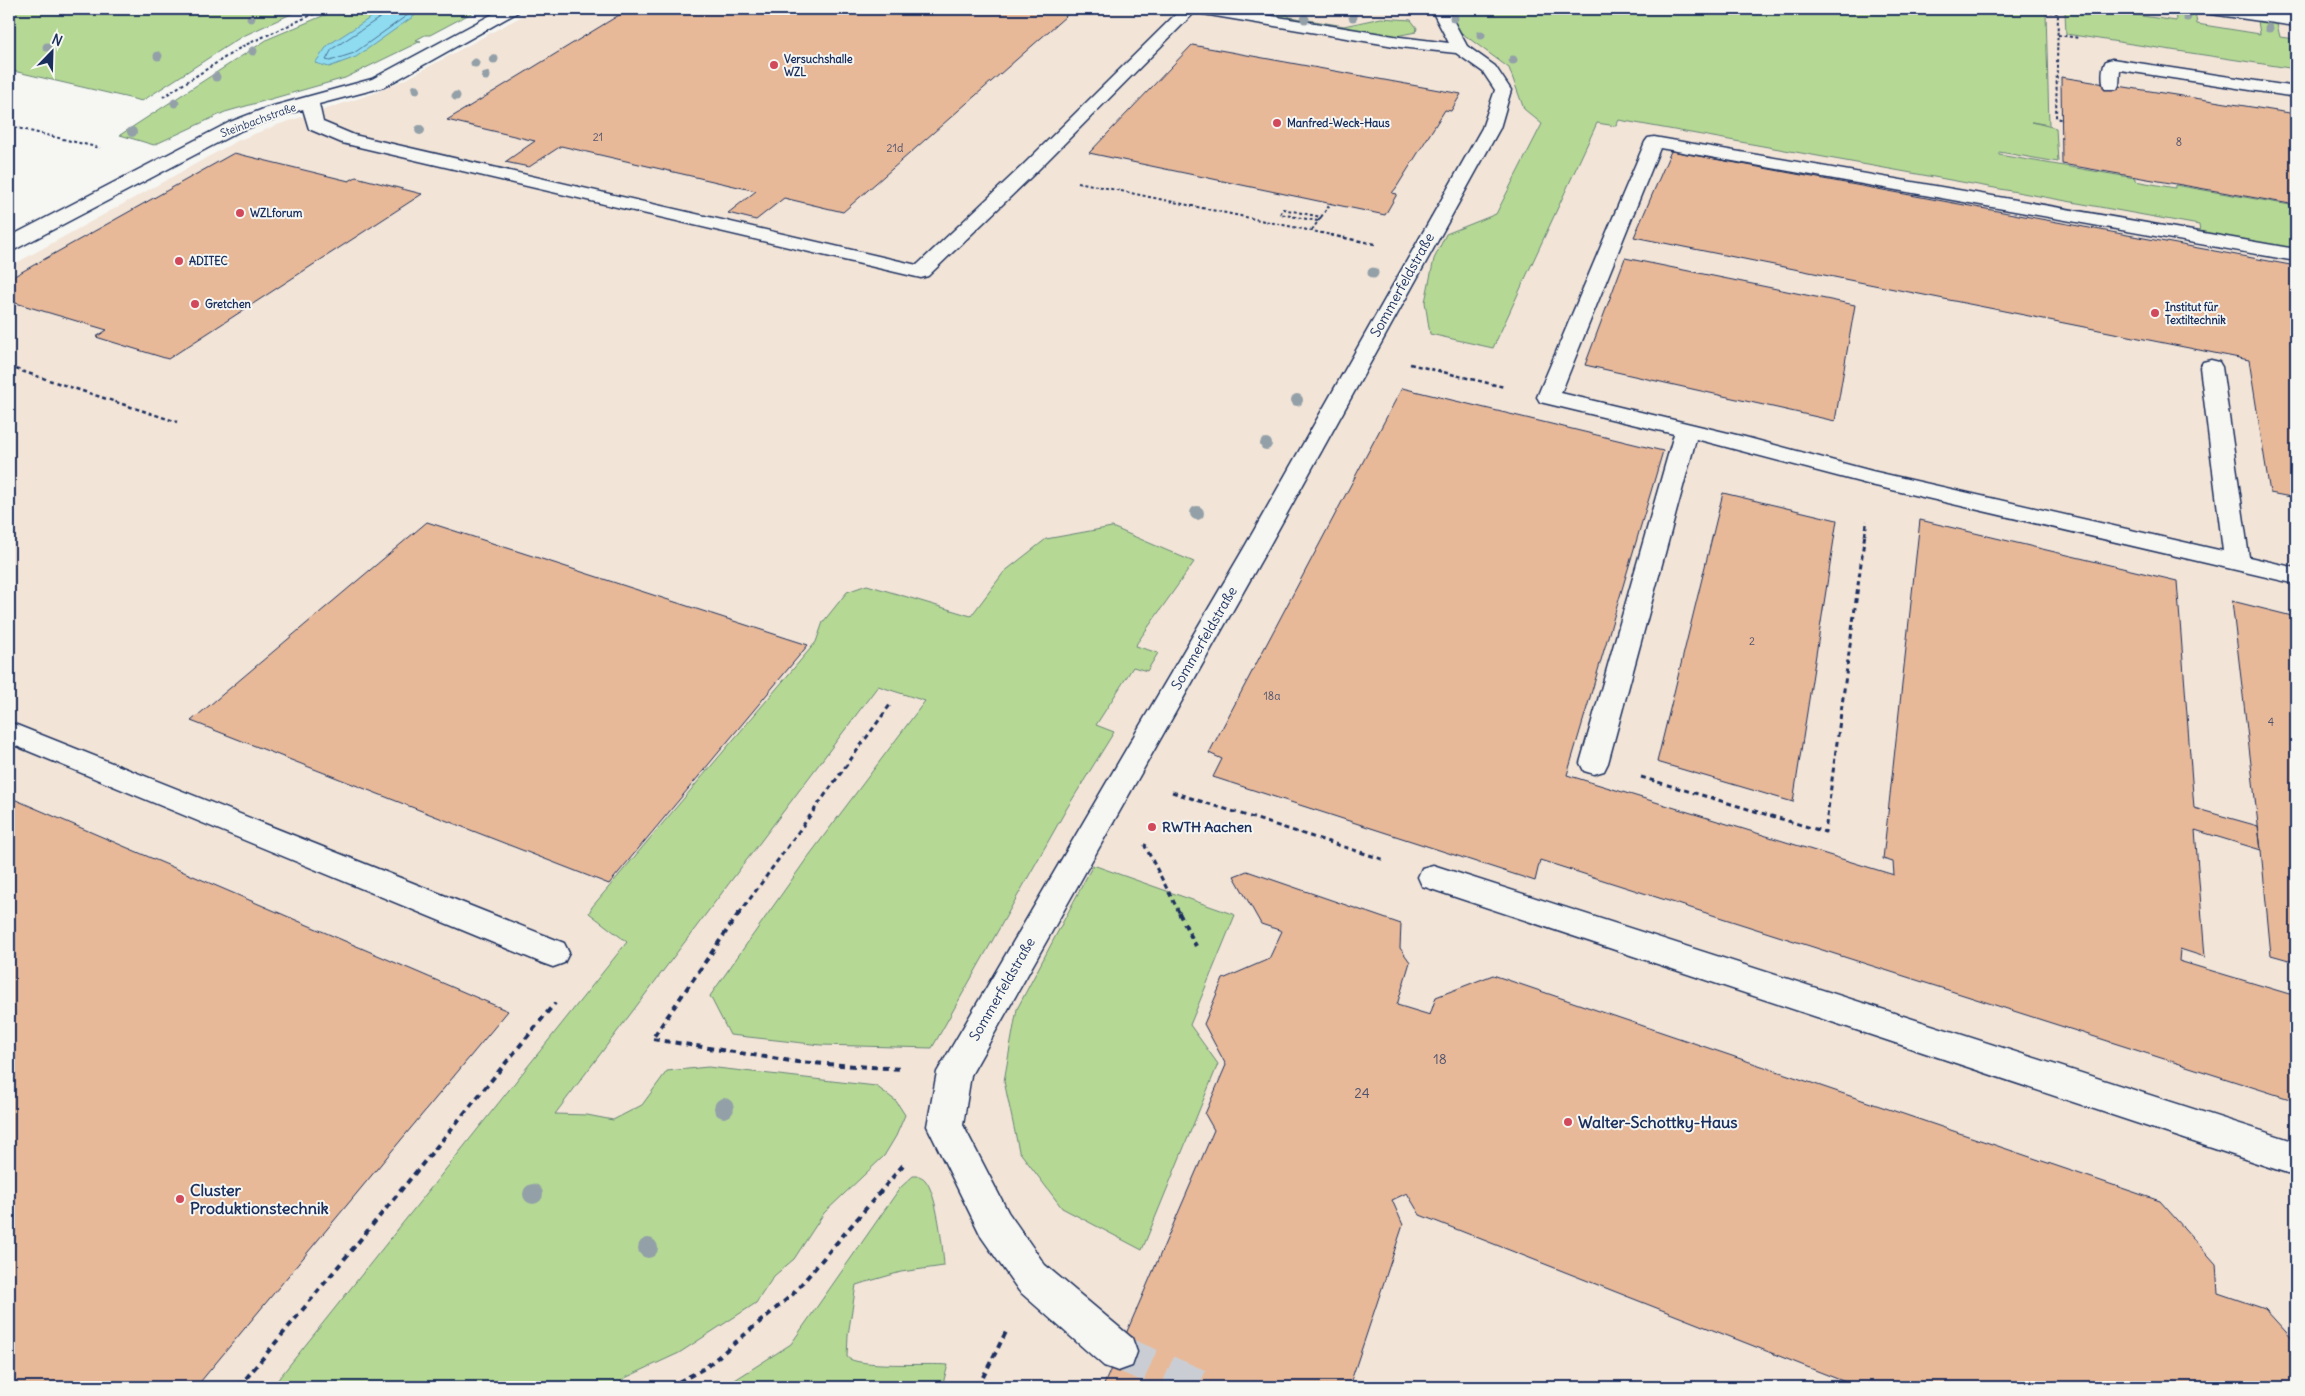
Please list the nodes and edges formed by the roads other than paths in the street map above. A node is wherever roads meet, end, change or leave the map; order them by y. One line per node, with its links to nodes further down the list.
1 (513, 9): 10 (street, Steinbachstraße)
2 (1190, 9): 10 (street)
3 (1203, 9): 7 (street)
4 (1439, 9): 7 (street, Sommerfeldstraße)
5 (2211, 9): 6 (street)
6 (2296, 21)
7 (1460, 48): 22 (street, Sommerfeldstraße)
8 (2111, 85): 9 (street)
9 (2296, 92)
10 (310, 102): 11 (street, Steinbachstraße)
11 (9, 245)
12 (2296, 255): 14 (street)
13 (2211, 366): 15 (street)
14 (1687, 430): 15 (street); 18 (street)
15 (2237, 562): 16 (street)
16 (2296, 576)
17 (9, 732): 20 (street)
18 (1594, 763)
19 (1433, 876): 21 (street)
20 (553, 954)
21 (2296, 1159)
22 (1118, 1352)

